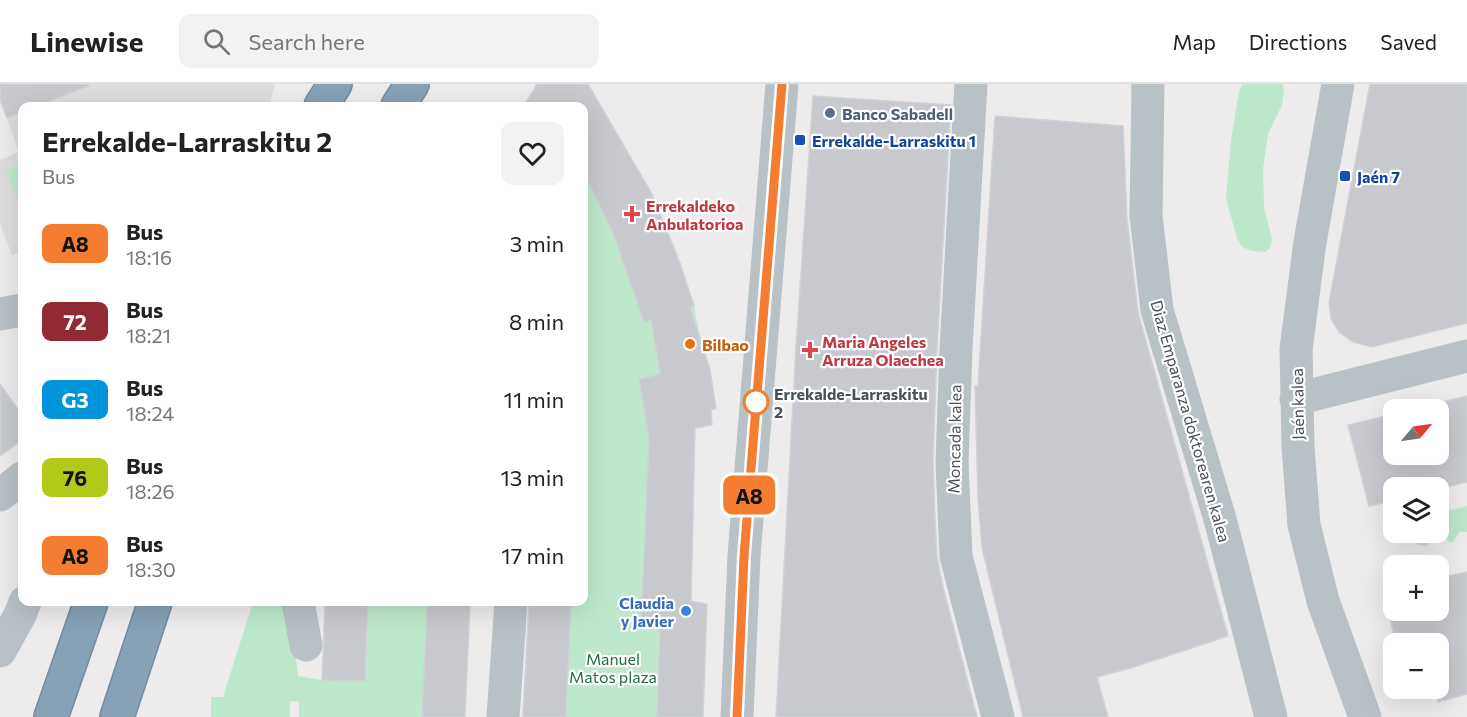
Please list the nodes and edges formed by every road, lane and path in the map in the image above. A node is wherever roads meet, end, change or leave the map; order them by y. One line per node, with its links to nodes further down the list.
1 (335, 84): 8 (highway)
2 (412, 84): 9 (highway)
3 (782, 84): 26 (street)
4 (971, 84): 27 (street, Moncada kalea)
5 (1125, 84): 6 (street)
6 (1148, 84): 28 (street, Diaz Emparanza doktorearen kalea)
7 (1338, 84): 13 (street, Jaén kalea)
8 (324, 102)
9 (401, 102)
10 (18, 311): 11 (street)
11 (0, 314)
12 (1467, 356): 13 (street)
13 (1296, 399): 29 (street, Jaén kalea)
14 (18, 481): 15 (street)
15 (0, 495)
16 (23, 606): 22 (street)
17 (90, 606): 23 (highway)
18 (154, 606): 24 (highway)
19 (299, 606): 21 (street)
20 (511, 606): 25 (street)
21 (306, 645)
22 (0, 651)
23 (51, 717)
24 (117, 717)
25 (503, 717)
26 (737, 717)
27 (998, 717)
28 (1271, 717)
29 (1365, 717)

